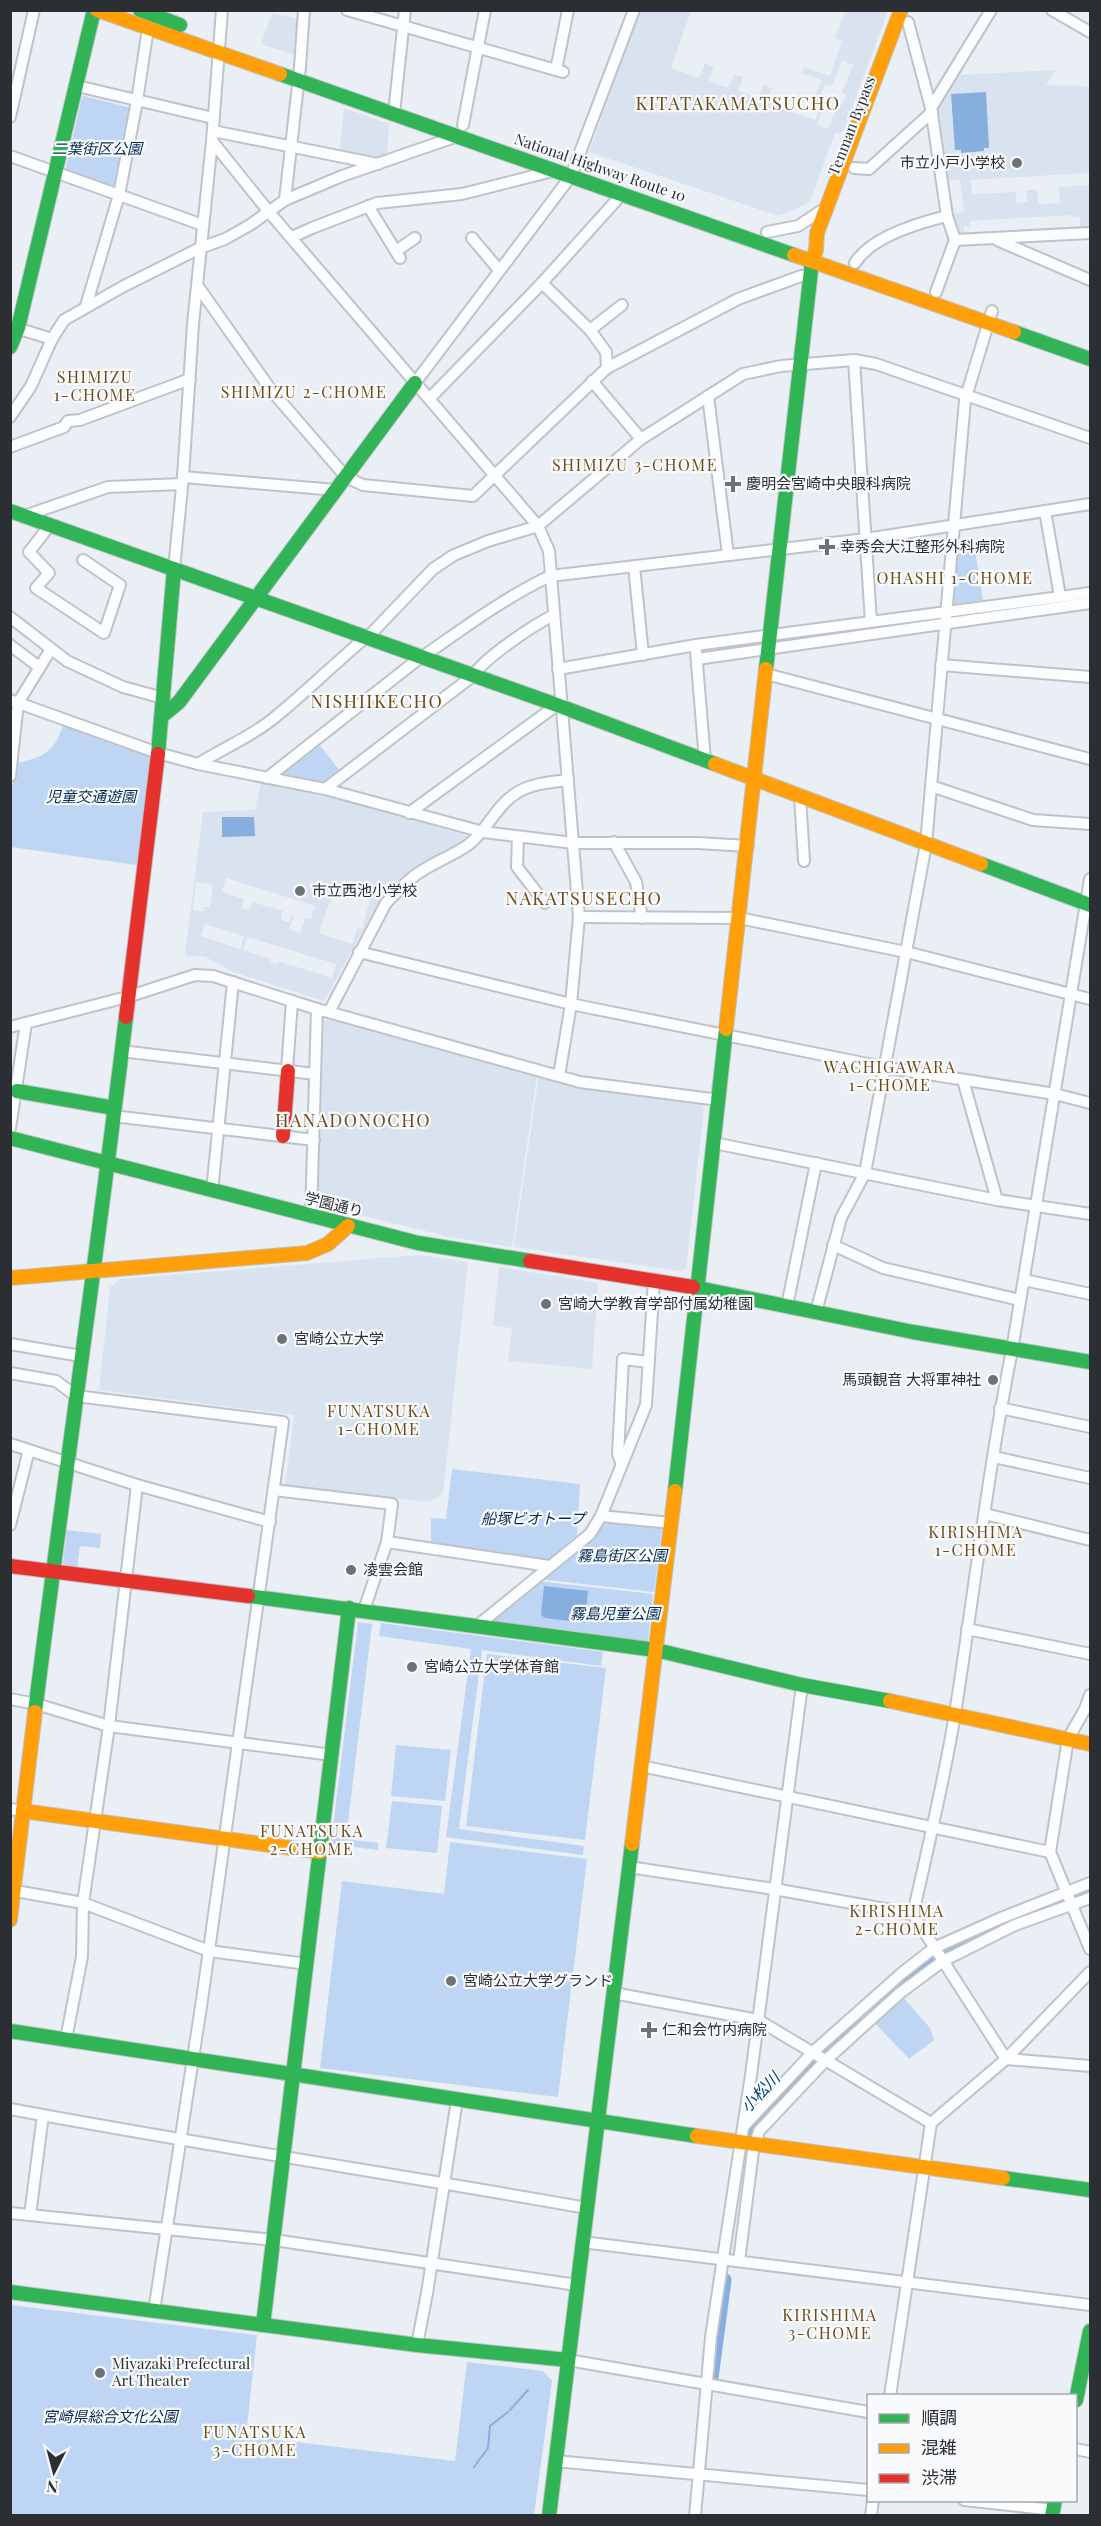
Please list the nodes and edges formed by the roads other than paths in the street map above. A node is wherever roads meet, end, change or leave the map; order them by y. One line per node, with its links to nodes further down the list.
1 (34, 10): 24 (street)
2 (96, 10): 15 (main road, National Highway Route 10); 20 (main road)
3 (140, 10): 17 (main road, National Highway Route 10)
4 (222, 10): 17 (street)
5 (304, 10): 19 (street)
6 (347, 10): 14 (street)
7 (405, 10): 14 (street)
8 (485, 10): 18 (street)
9 (568, 10): 18 (street)
10 (634, 10): 32 (street)
11 (991, 10): 23 (street)
12 (1052, 10): 16 (street)
13 (907, 14): 23 (street); 31 (main road, Tenman Bypass); 39 (main road, Tenman Bypass)
14 (403, 26): 18 (street); 22 (street)
15 (148, 28): 17 (main road, National Highway Route 10); 21 (street)
16 (1090, 32)
17 (218, 45): 19 (main road, National Highway Route 10); 25 (street)
18 (478, 48): 26 (street)
19 (300, 74): 22 (main road, National Highway Route 10); 28 (street)
20 (77, 86): 21 (street); 34 (main road)
21 (137, 101): 25 (street); 35 (street)
22 (395, 107): 26 (main road, National Highway Route 10)
23 (931, 110): 31 (street); 41 (street)
24 (10, 117)
25 (213, 118): 27 (street)
26 (460, 130): 30 (street); 32 (main road, National Highway Route 10); 33 (main road, National Highway Route 10)
27 (213, 136): 28 (street); 40 (street); 42 (street)
28 (292, 146): 30 (street); 37 (street)
29 (10, 156): 34 (street)
30 (379, 164): 37 (street)
31 (854, 168): 51 (main road, Tenman Bypass)
32 (573, 170): 33 (main road, National Highway Route 10); 36 (main road, National Highway Route 10); 43 (main road, National Highway Route 10); 53 (street)
33 (555, 171): 38 (street)
34 (57, 172): 35 (street); 62 (main road)
35 (119, 195): 42 (street); 60 (street)
36 (622, 195): 51 (main road, National Highway Route 10); 56 (street)
37 (285, 200): 40 (street)
38 (368, 206): 45 (street); 46 (street)
39 (827, 207): 43 (street); 51 (main road, Tenman Bypass)
40 (268, 212): 45 (street); 50 (street)
41 (947, 216): 49 (street); 52 (street)
42 (203, 225): 50 (street)
43 (766, 232): 51 (main road, National Highway Route 10)
44 (1090, 233): 48 (street)
45 (292, 237): 73 (street)
46 (415, 238)
47 (472, 238): 53 (street)
48 (994, 239): 49 (street); 55 (street)
49 (955, 240): 58 (street)
50 (200, 248): 57 (street); 60 (street)
51 (814, 255): 52 (main road, National Highway Route 10); 54 (main road); 61 (main road, National Highway Route 10)
52 (855, 263): 58 (main road, National Highway Route 10)
53 (499, 270): 73 (street)
54 (810, 276): 69 (main road); 70 (street)
55 (1090, 280)
56 (542, 283): 63 (street); 76 (street)
57 (197, 285): 71 (street); 82 (street)
58 (936, 292): 61 (main road, National Highway Route 10)
59 (622, 305): 63 (street)
60 (86, 306): 64 (street)
61 (990, 317): 66 (main road, National Highway Route 10); 67 (main road, National Highway Route 10); 74 (street)
62 (14, 327): 64 (street); 65 (main road)
63 (590, 330): 70 (street)
64 (52, 339): 77 (street)
65 (10, 347)
66 (1090, 347)
67 (1090, 359)
68 (855, 360): 69 (street); 74 (street); 92 (street)
69 (800, 364): 75 (street); 93 (main road)
70 (607, 368): 72 (street)
71 (189, 379): 80 (street); 83 (street)
72 (592, 381): 79 (street); 81 (street)
73 (415, 382): 76 (street); 82 (main road)
74 (966, 395): 78 (street); 91 (street)
75 (708, 396): 79 (street); 94 (street)
76 (430, 398): 81 (street)
77 (10, 417)
78 (1090, 438)
79 (641, 440): 90 (street)
80 (10, 447)
81 (494, 476): 82 (street); 90 (street)
82 (346, 477): 84 (main road)
83 (182, 481): 84 (street); 88 (street); 97 (street)
84 (336, 490): 101 (main road)
85 (1090, 504): 87 (street)
86 (10, 511): 88 (main road)
87 (1045, 511): 91 (street); 100 (street)
88 (24, 516): 89 (main road)
89 (50, 525): 95 (street); 97 (main road)
90 (538, 526): 98 (street); 108 (street)
91 (953, 526): 92 (street); 103 (street)
92 (866, 539): 93 (street); 106 (street)
93 (779, 549): 94 (street); 109 (main road)
94 (728, 555): 96 (street)
95 (83, 560)
96 (634, 566): 98 (street); 113 (street)
97 (174, 569): 101 (main road); 122 (main road)
98 (550, 576): 104 (street); 114 (street)
99 (1090, 592): 100 (street)
100 (1060, 596): 103 (street)
101 (257, 599): 108 (main road); 125 (main road)
102 (1090, 603): 107 (street)
103 (946, 612): 106 (street); 107 (street)
104 (554, 615): 118 (street); 120 (street)
105 (10, 618): 112 (street)
106 (871, 622): 109 (street)
107 (945, 623): 109 (street); 116 (street)
108 (366, 638): 114 (main road); 130 (street)
109 (769, 642): 111 (street); 115 (street); 119 (main road)
110 (10, 645): 117 (street)
111 (696, 645): 113 (street); 115 (street)
112 (51, 648): 117 (street); 122 (street)
113 (643, 655): 118 (street)
114 (421, 657): 120 (main road); 132 (street)
115 (697, 659): 129 (street)
116 (941, 666): 121 (street); 126 (street)
117 (39, 667): 123 (street)
118 (558, 669): 124 (street)
119 (766, 674): 126 (street); 133 (main road)
120 (474, 675): 124 (main road); 136 (street)
121 (1090, 677)
122 (163, 698): 125 (main road)
123 (14, 701): 127 (street); 131 (street)
124 (559, 705): 129 (main road); 134 (street); 138 (street)
125 (162, 716): 127 (main road)
126 (937, 718): 128 (street); 135 (street)
127 (158, 753): 130 (street); 157 (main road)
128 (1090, 759)
129 (705, 760): 133 (main road)
130 (198, 764): 132 (street)
131 (10, 776)
132 (267, 778): 136 (street)
133 (754, 779): 137 (main road); 145 (main road)
134 (568, 780): 140 (street); 143 (street)
135 (931, 786): 139 (street); 144 (street)
136 (325, 789): 138 (street)
137 (800, 796): 144 (main road); 146 (street)
138 (409, 813): 140 (street)
139 (1090, 824)
140 (483, 832): 141 (street); 153 (street)
141 (518, 837): 143 (street); 148 (street)
142 (614, 842): 143 (street); 145 (street); 151 (street)
143 (573, 843): 150 (street)
144 (926, 844): 149 (main road); 154 (street)
145 (748, 846): 152 (main road)
146 (804, 861)
147 (1090, 879): 149 (street)
148 (545, 903)
149 (1088, 905): 156 (street)
150 (579, 917): 151 (street); 160 (street)
151 (642, 918): 152 (street)
152 (739, 918): 154 (street); 165 (main road)
153 (359, 952): 160 (street); 162 (street)
154 (906, 952): 156 (street); 168 (street)
155 (233, 981): 157 (street); 159 (street); 167 (street)
156 (1072, 995): 158 (street); 174 (street)
157 (127, 997): 163 (street); 166 (main road)
158 (1090, 999)
159 (292, 1001): 161 (street); 169 (street)
160 (571, 1004): 165 (street); 171 (street)
161 (317, 1009): 162 (street); 170 (street)
162 (329, 1011): 171 (street)
163 (26, 1023): 164 (street); 173 (street)
164 (10, 1027)
165 (726, 1035): 168 (street); 175 (main road)
166 (121, 1051): 167 (street); 177 (main road)
167 (224, 1064): 169 (street); 179 (street)
168 (883, 1067): 172 (street); 186 (street)
169 (287, 1070): 170 (street); 180 (main road)
170 (315, 1074): 182 (street)
171 (559, 1076): 175 (street)
172 (963, 1080): 174 (street); 188 (street)
173 (17, 1091): 177 (main road); 178 (street)
174 (1056, 1094): 176 (street); 189 (street)
175 (719, 1100): 183 (main road)
176 (1090, 1102)
177 (114, 1112): 179 (street); 184 (main road)
178 (10, 1128)
179 (218, 1129): 180 (street); 187 (street)
180 (284, 1136): 182 (street)
181 (10, 1138): 184 (main road, 学園通り)
182 (314, 1140): 191 (street)
183 (714, 1143): 185 (street); 198 (main road)
184 (108, 1163): 187 (main road, 学園通り); 194 (main road)
185 (816, 1163): 186 (street); 201 (street)
186 (865, 1173): 188 (street); 193 (street)
187 (212, 1191): 191 (main road, 学園通り)
188 (997, 1200): 189 (street)
189 (1036, 1206): 190 (street); 197 (street)
190 (1090, 1214)
191 (311, 1217): 192 (main road, 学園通り)
192 (348, 1226): 194 (main road); 196 (main road, 学園通り)
193 (833, 1245): 200 (street); 202 (street)
194 (92, 1270): 195 (main road); 205 (main road)
195 (10, 1278)
196 (654, 1280): 198 (main road, 学園通り); 206 (street)
197 (1024, 1280): 199 (street); 200 (street)
198 (699, 1288): 201 (main road, 学園通り); 223 (main road)
199 (1090, 1294)
200 (1020, 1300): 204 (street)
201 (787, 1306): 202 (main road, 学園通り)
202 (816, 1312): 204 (main road, 学園通り)
203 (10, 1344): 205 (street)
204 (1012, 1350): 207 (main road, 学園通り); 210 (street)
205 (81, 1356): 209 (main road)
206 (649, 1362): 216 (street); 216 (street)
207 (1090, 1362)
208 (10, 1373): 209 (street)
209 (76, 1396): 215 (main road); 219 (street)
210 (1000, 1408): 211 (street); 214 (street)
211 (1090, 1428)
212 (10, 1444): 213 (street)
213 (29, 1450): 215 (street); 224 (street)
214 (993, 1457): 217 (street); 220 (street)
215 (66, 1461): 218 (street); 229 (main road)
216 (621, 1462): 221 (street)
217 (1090, 1478)
218 (137, 1485): 222 (street); 230 (street)
219 (274, 1490): 222 (street); 226 (street)
220 (985, 1514): 225 (street); 235 (street)
221 (601, 1516): 223 (street); 228 (street)
222 (270, 1522): 231 (street)
223 (671, 1523): 236 (main road)
224 (10, 1525)
225 (1090, 1540)
226 (387, 1542): 228 (street); 233 (street)
227 (10, 1566): 229 (main road)
228 (549, 1566): 234 (street)
229 (53, 1571): 230 (main road); 241 (main road)
230 (126, 1580): 231 (main road); 243 (street)
231 (260, 1597): 232 (main road); 245 (street)
232 (349, 1608): 233 (main road); 247 (main road)
233 (364, 1610): 234 (main road)
234 (477, 1626): 236 (main road)
235 (967, 1629): 237 (street); 242 (street)
236 (656, 1650): 238 (main road); 248 (main road)
237 (1090, 1654)
238 (802, 1685): 242 (main road); 249 (street)
239 (1090, 1695): 244 (street)
240 (10, 1699): 241 (street)
241 (36, 1704): 243 (street); 250 (main road)
242 (955, 1715): 244 (main road); 252 (street)
243 (109, 1726): 245 (street); 251 (street)
244 (1068, 1739): 246 (main road); 255 (street)
245 (239, 1744): 247 (street); 253 (street)
246 (1090, 1744)
247 (332, 1755): 254 (main road)
248 (641, 1766): 249 (street); 256 (main road)
249 (788, 1796): 252 (street); 258 (street)
250 (17, 1810): 251 (main road); 259 (main road)
251 (95, 1821): 253 (main road); 262 (street)
252 (933, 1827): 255 (street); 264 (street)
253 (224, 1840): 254 (main road); 268 (street)
254 (320, 1851): 270 (main road)
255 (1050, 1852): 260 (street)
256 (629, 1867): 258 (street); 272 (main road)
257 (1090, 1883): 260 (street)
258 (774, 1889): 264 (street); 273 (street)
259 (12, 1890): 262 (street); 265 (main road)
260 (1066, 1893): 263 (street); 266 (street)
261 (1090, 1898): 263 (street)
262 (83, 1903): 268 (street); 275 (street)
263 (1072, 1906): 267 (street); 269 (street)
264 (913, 1914): 266 (street)
265 (10, 1920)
266 (934, 1948): 269 (street); 276 (street)
267 (1090, 1949)
268 (209, 1951): 270 (street); 277 (street)
269 (943, 1961): 276 (street); 278 (street)
270 (307, 1964): 280 (main road)
271 (1090, 1972): 278 (street)
272 (613, 1993): 273 (street); 284 (main road)
273 (758, 2020): 276 (street); 286 (street)
274 (10, 2031): 275 (main road)
275 (66, 2039): 277 (main road)
276 (820, 2056): 285 (street); 286 (street); 288 (street)
277 (193, 2059): 280 (main road); 287 (street)
278 (1006, 2059): 279 (street); 285 (street)
279 (1090, 2066)
280 (294, 2074): 281 (main road); 289 (main road)
281 (457, 2100): 284 (main road); 291 (street)
282 (10, 2109): 283 (street)
283 (43, 2115): 287 (street); 295 (street)
284 (597, 2121): 286 (main road); 293 (main road)
285 (931, 2123): 290 (street)
286 (741, 2134): 288 (main road); 299 (street)
287 (181, 2139): 289 (street); 296 (street)
288 (755, 2144): 290 (main road); 300 (street)
289 (283, 2157): 291 (street); 297 (main road)
290 (924, 2168): 292 (main road); 302 (street)
291 (445, 2183): 293 (street); 301 (street)
292 (1090, 2190)
293 (587, 2208): 298 (main road)
294 (10, 2213): 295 (street)
295 (30, 2215): 296 (street)
296 (166, 2230): 297 (street); 306 (street)
297 (274, 2240): 301 (street); 307 (main road)
298 (582, 2242): 299 (street); 303 (main road)
299 (722, 2259): 300 (street); 311 (street)
300 (739, 2261): 302 (street)
301 (431, 2263): 303 (street); 309 (street)
302 (907, 2283): 305 (street); 312 (street)
303 (577, 2284): 310 (main road)
304 (10, 2292): 306 (main road)
305 (1090, 2305)
306 (154, 2311): 307 (main road)
307 (263, 2325): 309 (main road)
308 (1090, 2331): 313 (main road)
309 (417, 2344): 310 (main road)
310 (568, 2361): 311 (street); 315 (main road)
311 (705, 2382): 314 (street); 316 (street)
312 (890, 2394)
313 (1077, 2395)
314 (867, 2412)
315 (555, 2461): 316 (street); 320 (main road)
316 (698, 2475): 317 (street); 321 (street)
317 (867, 2490)
318 (984, 2502): 319 (street)
319 (1053, 2509)
320 (549, 2516)
321 (695, 2516)

